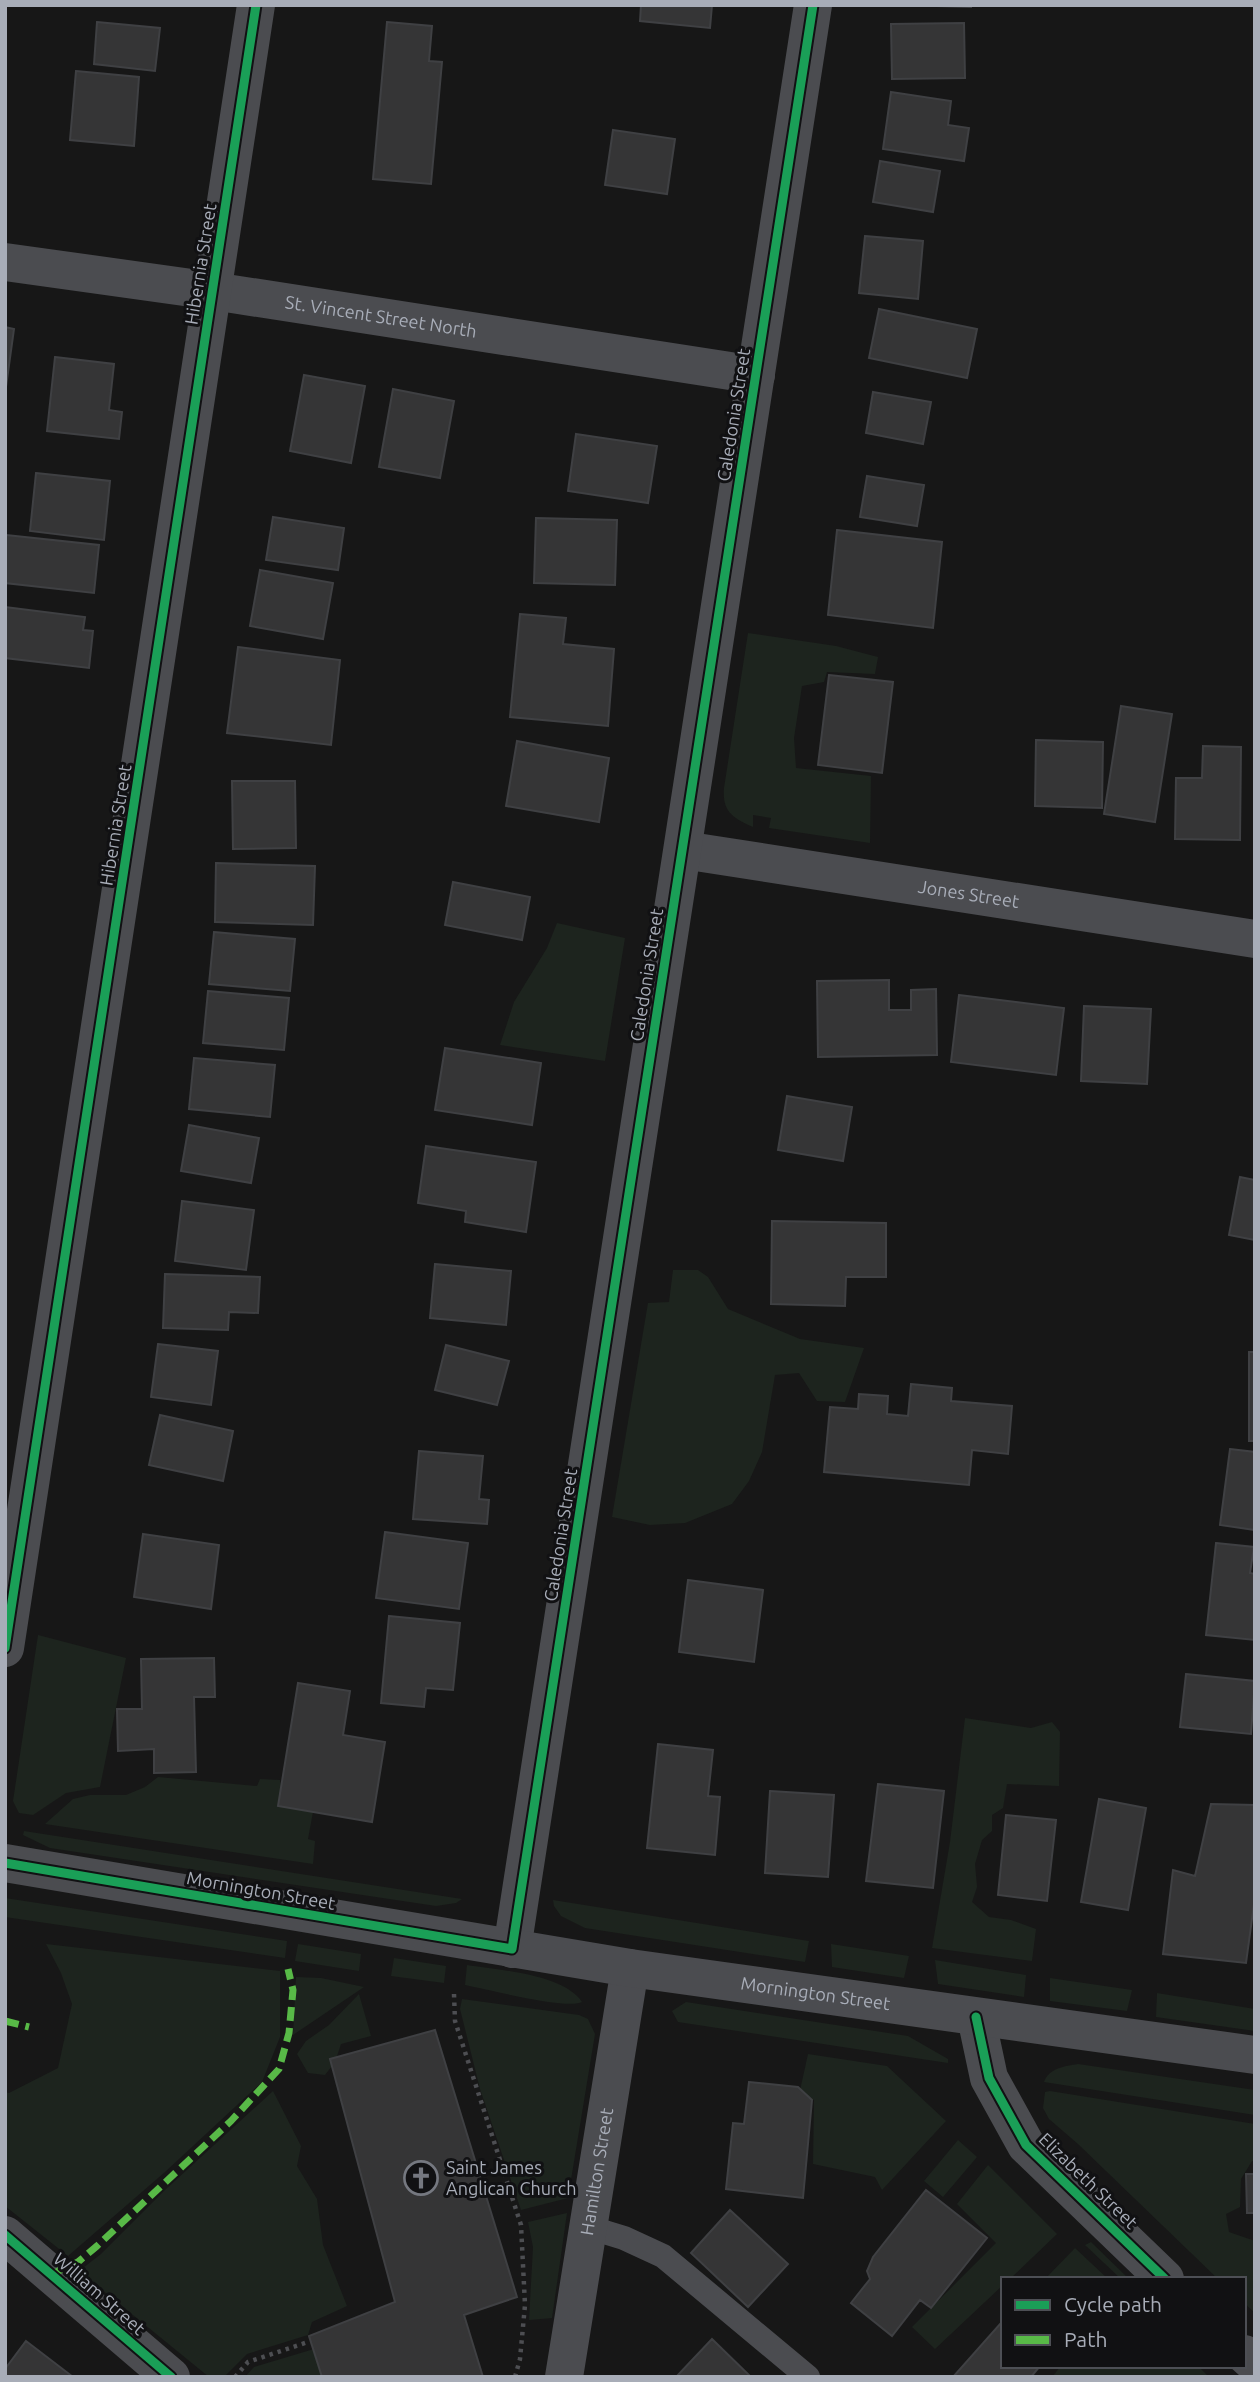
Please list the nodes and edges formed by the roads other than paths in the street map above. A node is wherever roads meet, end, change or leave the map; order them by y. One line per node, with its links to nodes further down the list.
1 (256, 5): 4 (street, Hibernia Street)
2 (813, 5): 5 (street, Caledonia Street)
3 (5, 262): 4 (street, St. Vincent Street North)
4 (213, 291): 5 (street, St. Vincent Street North); 8 (street, Hibernia Street)
5 (756, 375): 6 (street, Caledonia Street)
6 (683, 850): 7 (street, Jones Street); 10 (street, Caledonia Street)
7 (1255, 939)
8 (5, 1648)
9 (5, 1863): 10 (street, Mornington Street)
10 (512, 1950): 11 (street, Mornington Street)
11 (630, 1968): 12 (street, Mornington Street); 14 (street, Hamilton Street)
12 (976, 2017): 13 (street, Mornington Street); 16 (street, Elizabeth Street)
13 (1255, 2055)
14 (588, 2227): 18 (street, Hamilton Street); 19 (lane)
15 (5, 2235): 17 (street, William Street)
16 (1164, 2277)
17 (171, 2377)
18 (564, 2377)
19 (808, 2377)

